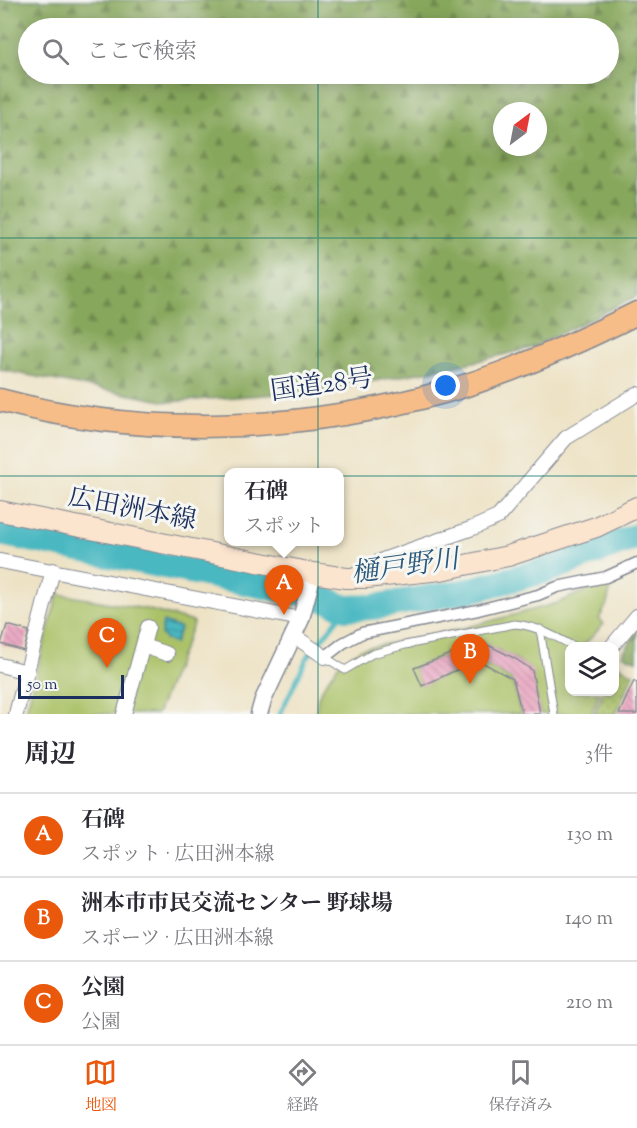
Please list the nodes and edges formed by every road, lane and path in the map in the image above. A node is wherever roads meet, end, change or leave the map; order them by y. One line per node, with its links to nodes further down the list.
1 (637, 313): 3 (highway, 国道28号)
2 (637, 394): 10 (street)
3 (0, 400)
4 (637, 507): 10 (main road, 広田洲本線)
5 (0, 512): 9 (main road, 広田洲本線)
6 (0, 561): 8 (street)
7 (637, 564): 20 (street)
8 (53, 570): 11 (street); 22 (street)
9 (312, 577): 10 (main road, 広田洲本線); 11 (street)
10 (346, 578)
11 (302, 616): 15 (street)
12 (637, 616): 17 (street)
13 (148, 627): 18 (street)
14 (540, 629): 16 (lane); 20 (lane); 26 (lane)
15 (299, 640): 20 (street); 25 (street)
16 (565, 642)
17 (615, 642)
18 (142, 646): 19 (street); 24 (street)
19 (167, 654)
20 (321, 655)
21 (0, 665): 22 (street)
22 (27, 672): 23 (street)
23 (16, 714)
24 (124, 714)
25 (259, 714)
26 (554, 714)

